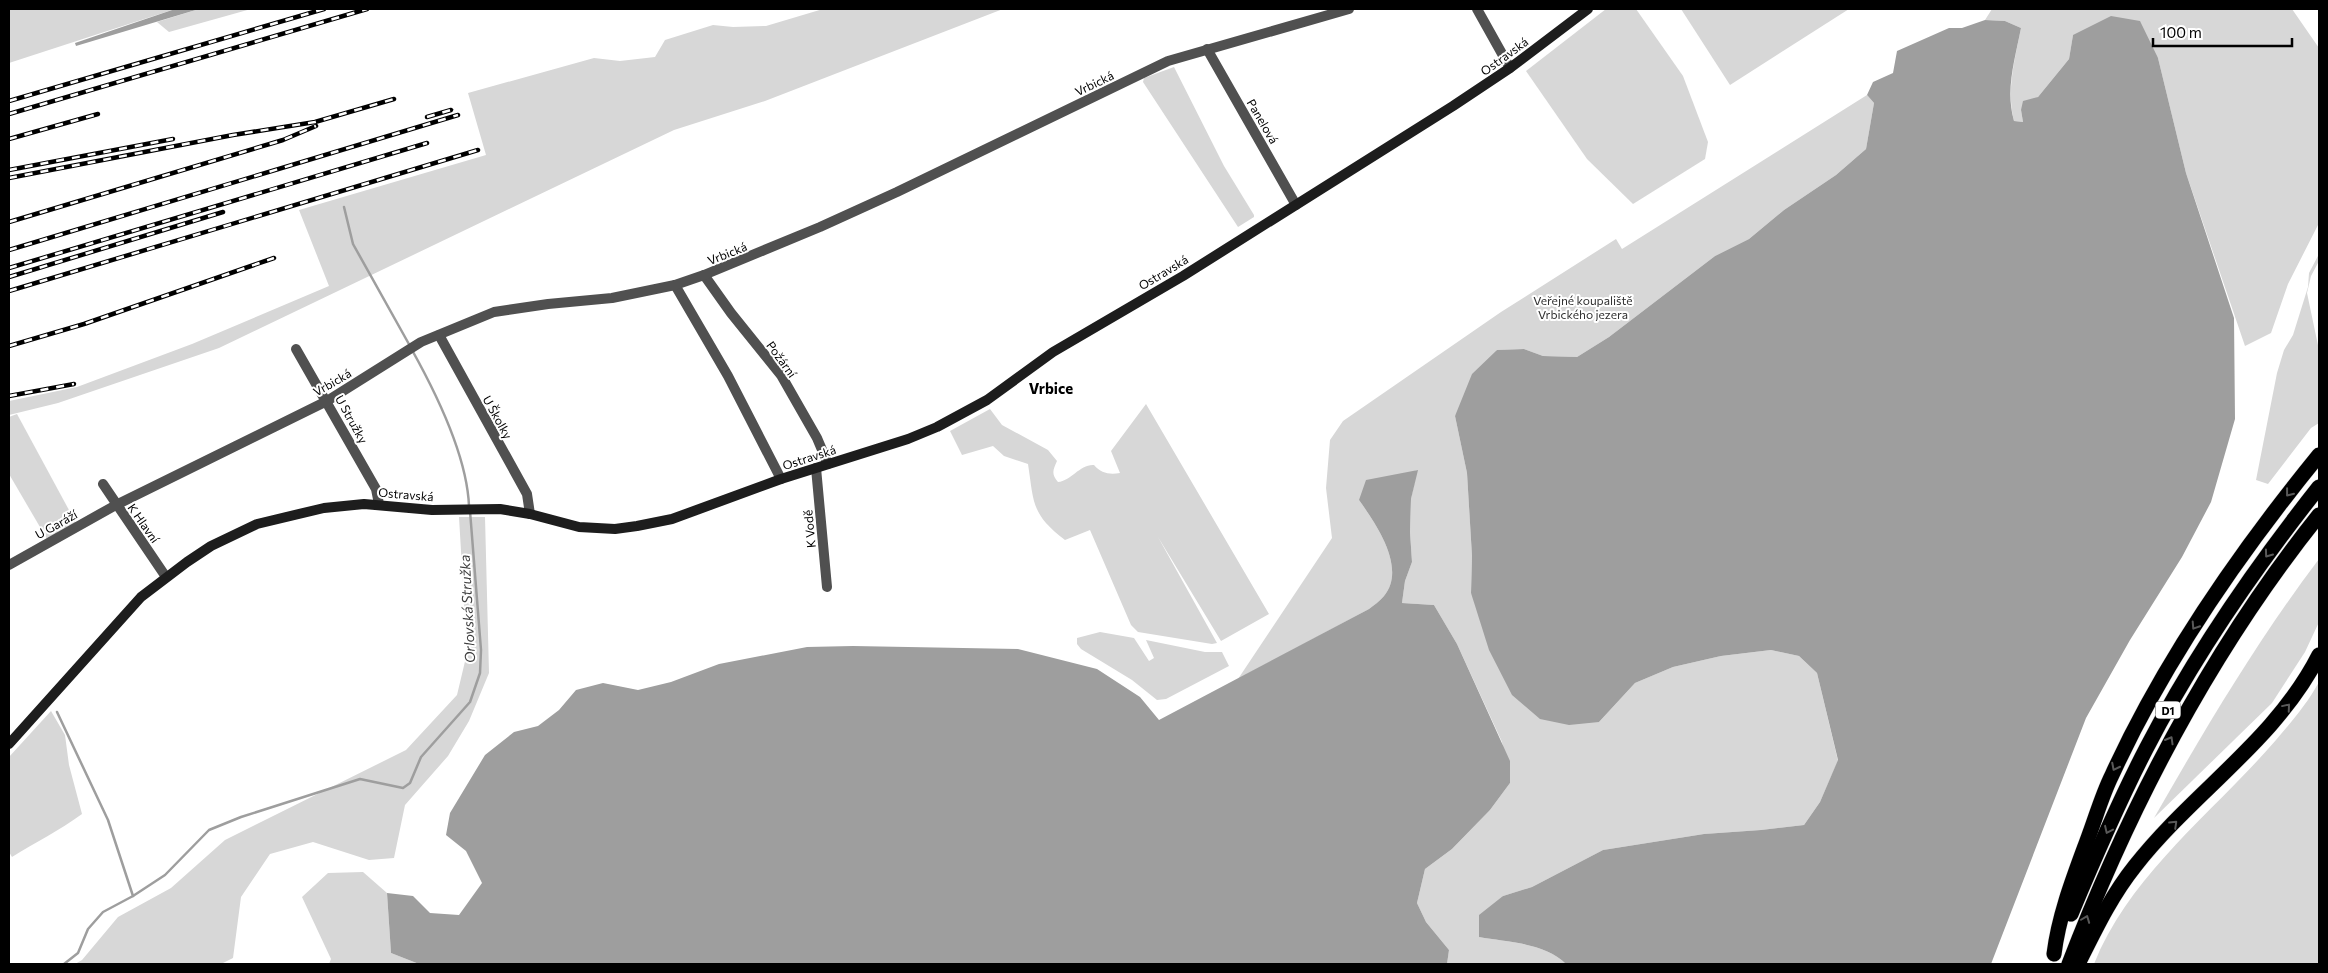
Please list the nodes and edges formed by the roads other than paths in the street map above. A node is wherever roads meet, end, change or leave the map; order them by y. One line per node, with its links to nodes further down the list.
1 (1349, 9): 4 (street, Vrbická)
2 (1476, 9): 5 (street)
3 (1588, 9): 5 (main road, Ostravská)
4 (1207, 49): 6 (street, Panelová); 7 (street, Vrbická)
5 (1510, 68): 6 (main road, Ostravská)
6 (1296, 205): 13 (main road, Ostravská)
7 (704, 275): 8 (street, Vrbická); 13 (street, Požární)
8 (675, 285): 9 (street, Vrbická); 15 (street)
9 (439, 335): 11 (street, Vrbická); 20 (street, U Školky)
10 (296, 349): 11 (street, U Stružky)
11 (327, 401): 18 (street, U Stružky); 19 (street, Vrbická)
12 (2319, 455): 27 (highway, one-way to 27)
13 (828, 464): 14 (main road, Ostravská)
14 (816, 468): 15 (main road, Ostravská); 24 (street, K Vodě)
15 (781, 480): 20 (main road, Ostravská)
16 (102, 484): 19 (street, K Hlavní)
17 (2319, 487): 27 (highway, D1, one-way to 27)
18 (379, 504): 20 (main road, Ostravská); 23 (main road, Ostravská)
19 (116, 506): 22 (street, U Garáží); 23 (street, K Hlavní)
20 (530, 514)
21 (2319, 515): 28 (highway, D1, one-way to 21)
22 (9, 565)
23 (166, 576): 26 (main road, Ostravská)
24 (827, 587)
25 (2319, 655): 29 (highway, one-way to 25)
26 (9, 744)
27 (2052, 959)
28 (2069, 964)
29 (2078, 964)

